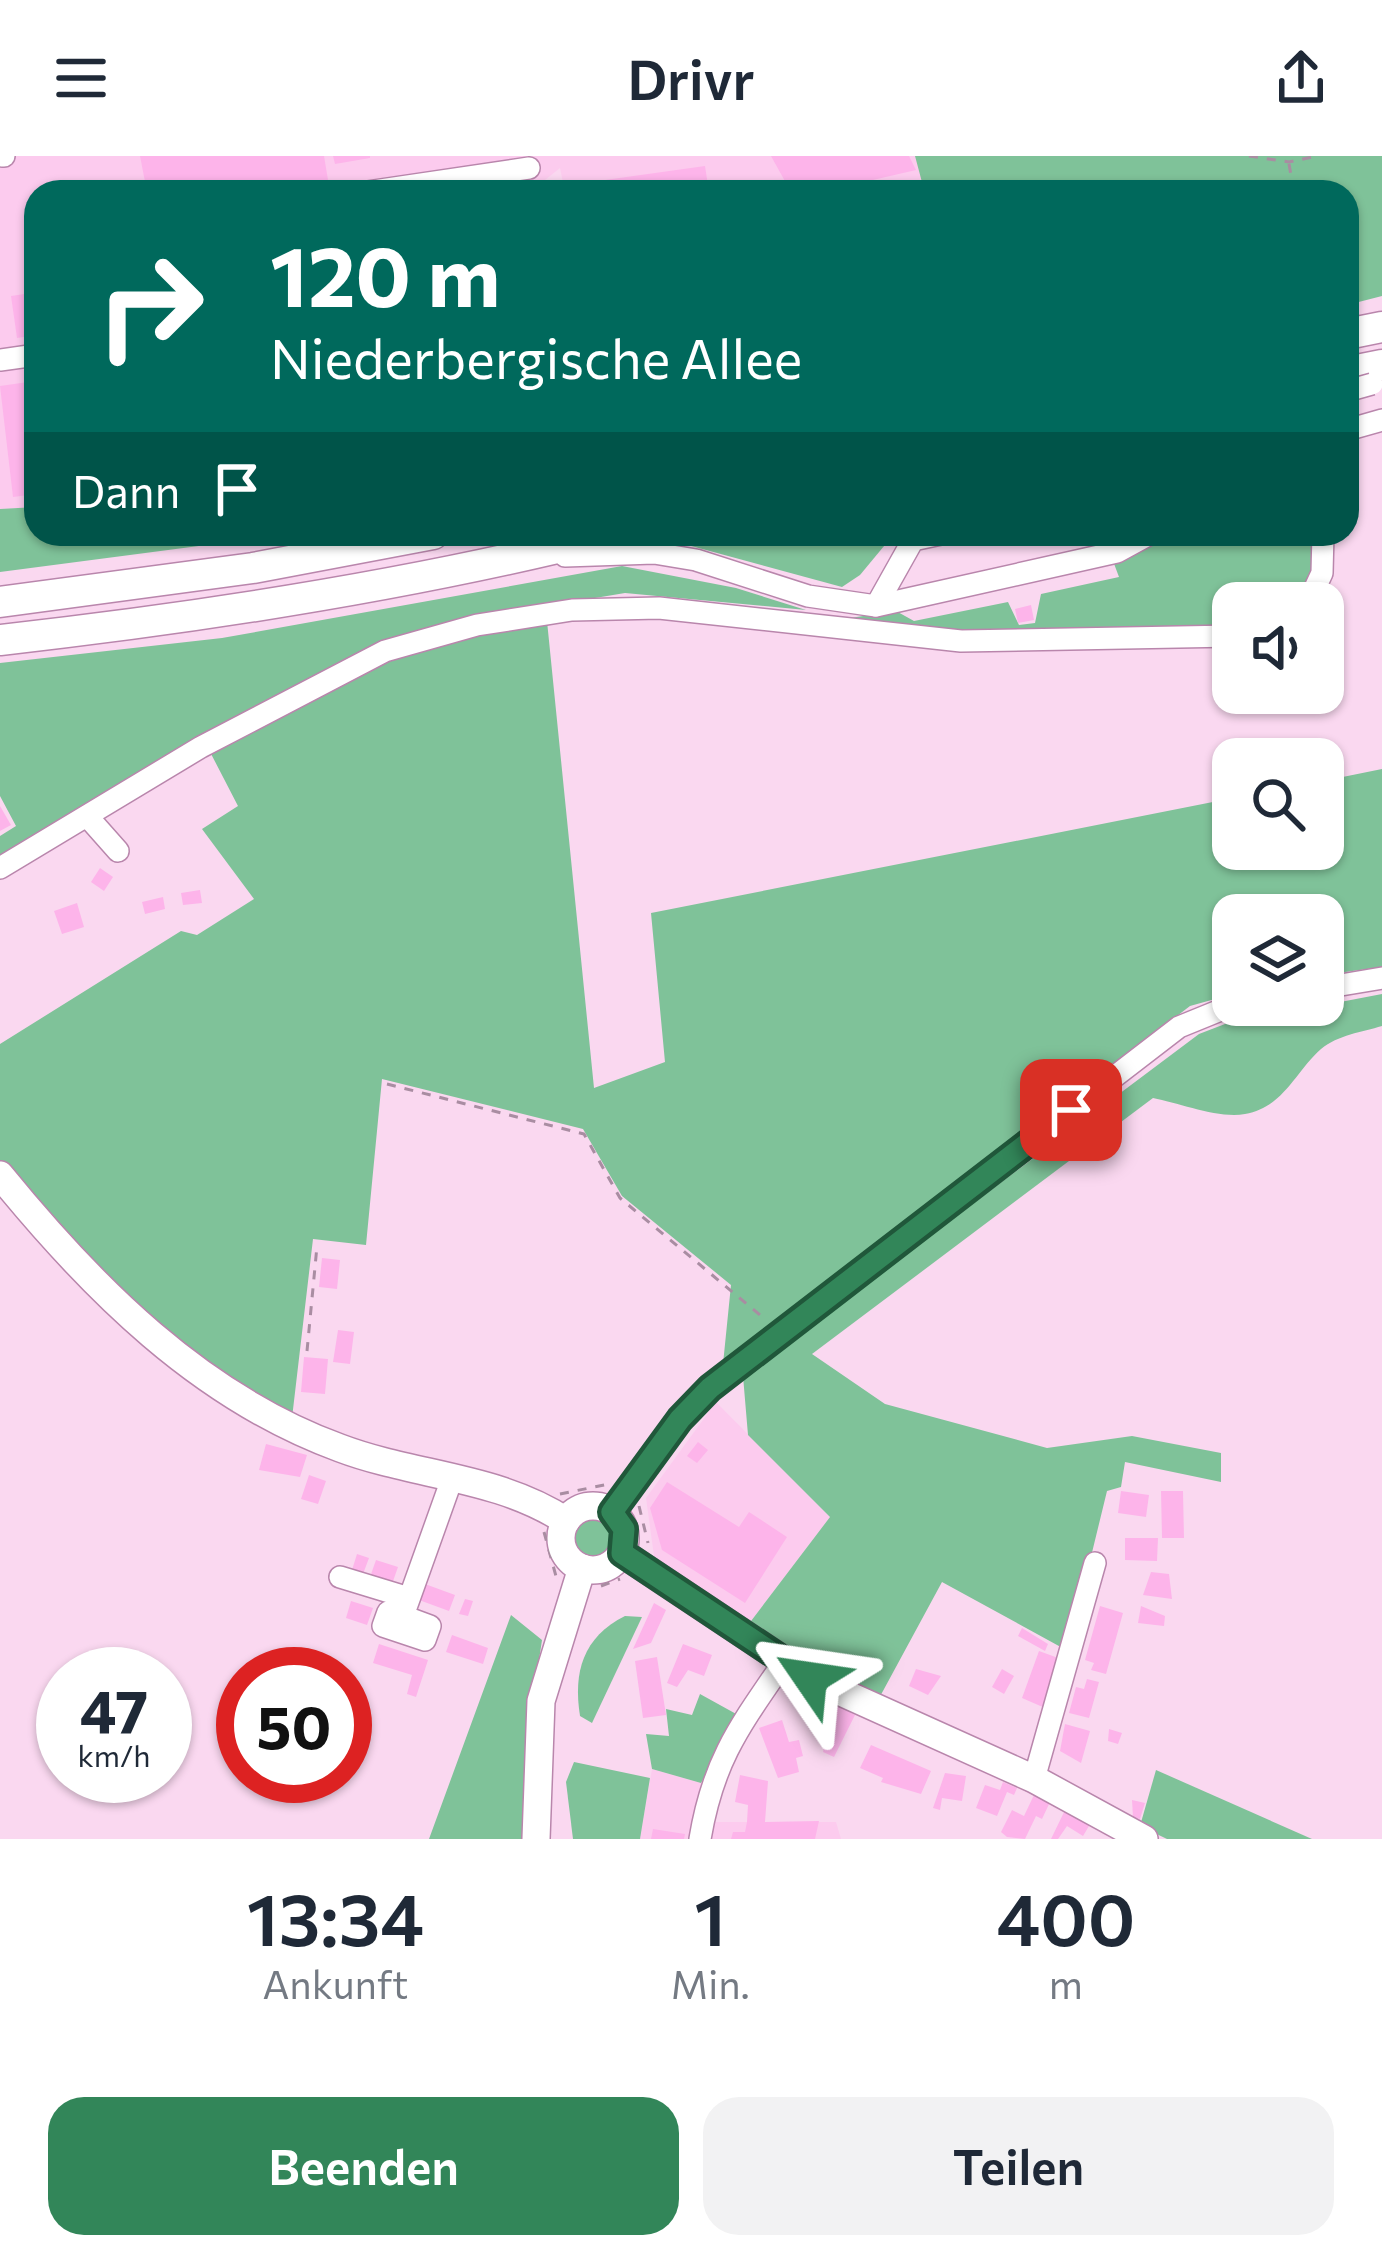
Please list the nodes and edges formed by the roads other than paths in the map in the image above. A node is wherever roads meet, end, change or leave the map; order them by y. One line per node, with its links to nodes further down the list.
1 (531, 162): 2 (street)
2 (433, 180)
3 (369, 546): 10 (highway)
4 (567, 546): 8 (highway)
5 (910, 546): 11 (street)
6 (1128, 546): 11 (street)
7 (1323, 546): 9 (street)
8 (516, 559): 11 (street); 13 (highway)
9 (1318, 582)
10 (0, 602)
11 (876, 606)
12 (1212, 636): 14 (street)
13 (0, 640)
14 (87, 816): 15 (street); 16 (street)
15 (118, 851)
16 (0, 868)
17 (1382, 978): 18 (street)
18 (1344, 984)
19 (1212, 1014): 22 (street)
20 (0, 1175): 21 (main road)
21 (453, 1476): 23 (main road); 26 (street)
22 (612, 1512): 23 (main road); 25 (main road)
23 (553, 1522): 27 (main road)
24 (1095, 1563): 29 (street)
25 (627, 1566): 27 (main road); 28 (main road)
26 (340, 1577)
27 (578, 1579): 30 (main road)
28 (783, 1663): 29 (main road); 31 (street)
29 (1034, 1779): 32 (main road)
30 (536, 1839)
31 (700, 1839)
32 (1144, 1839)

